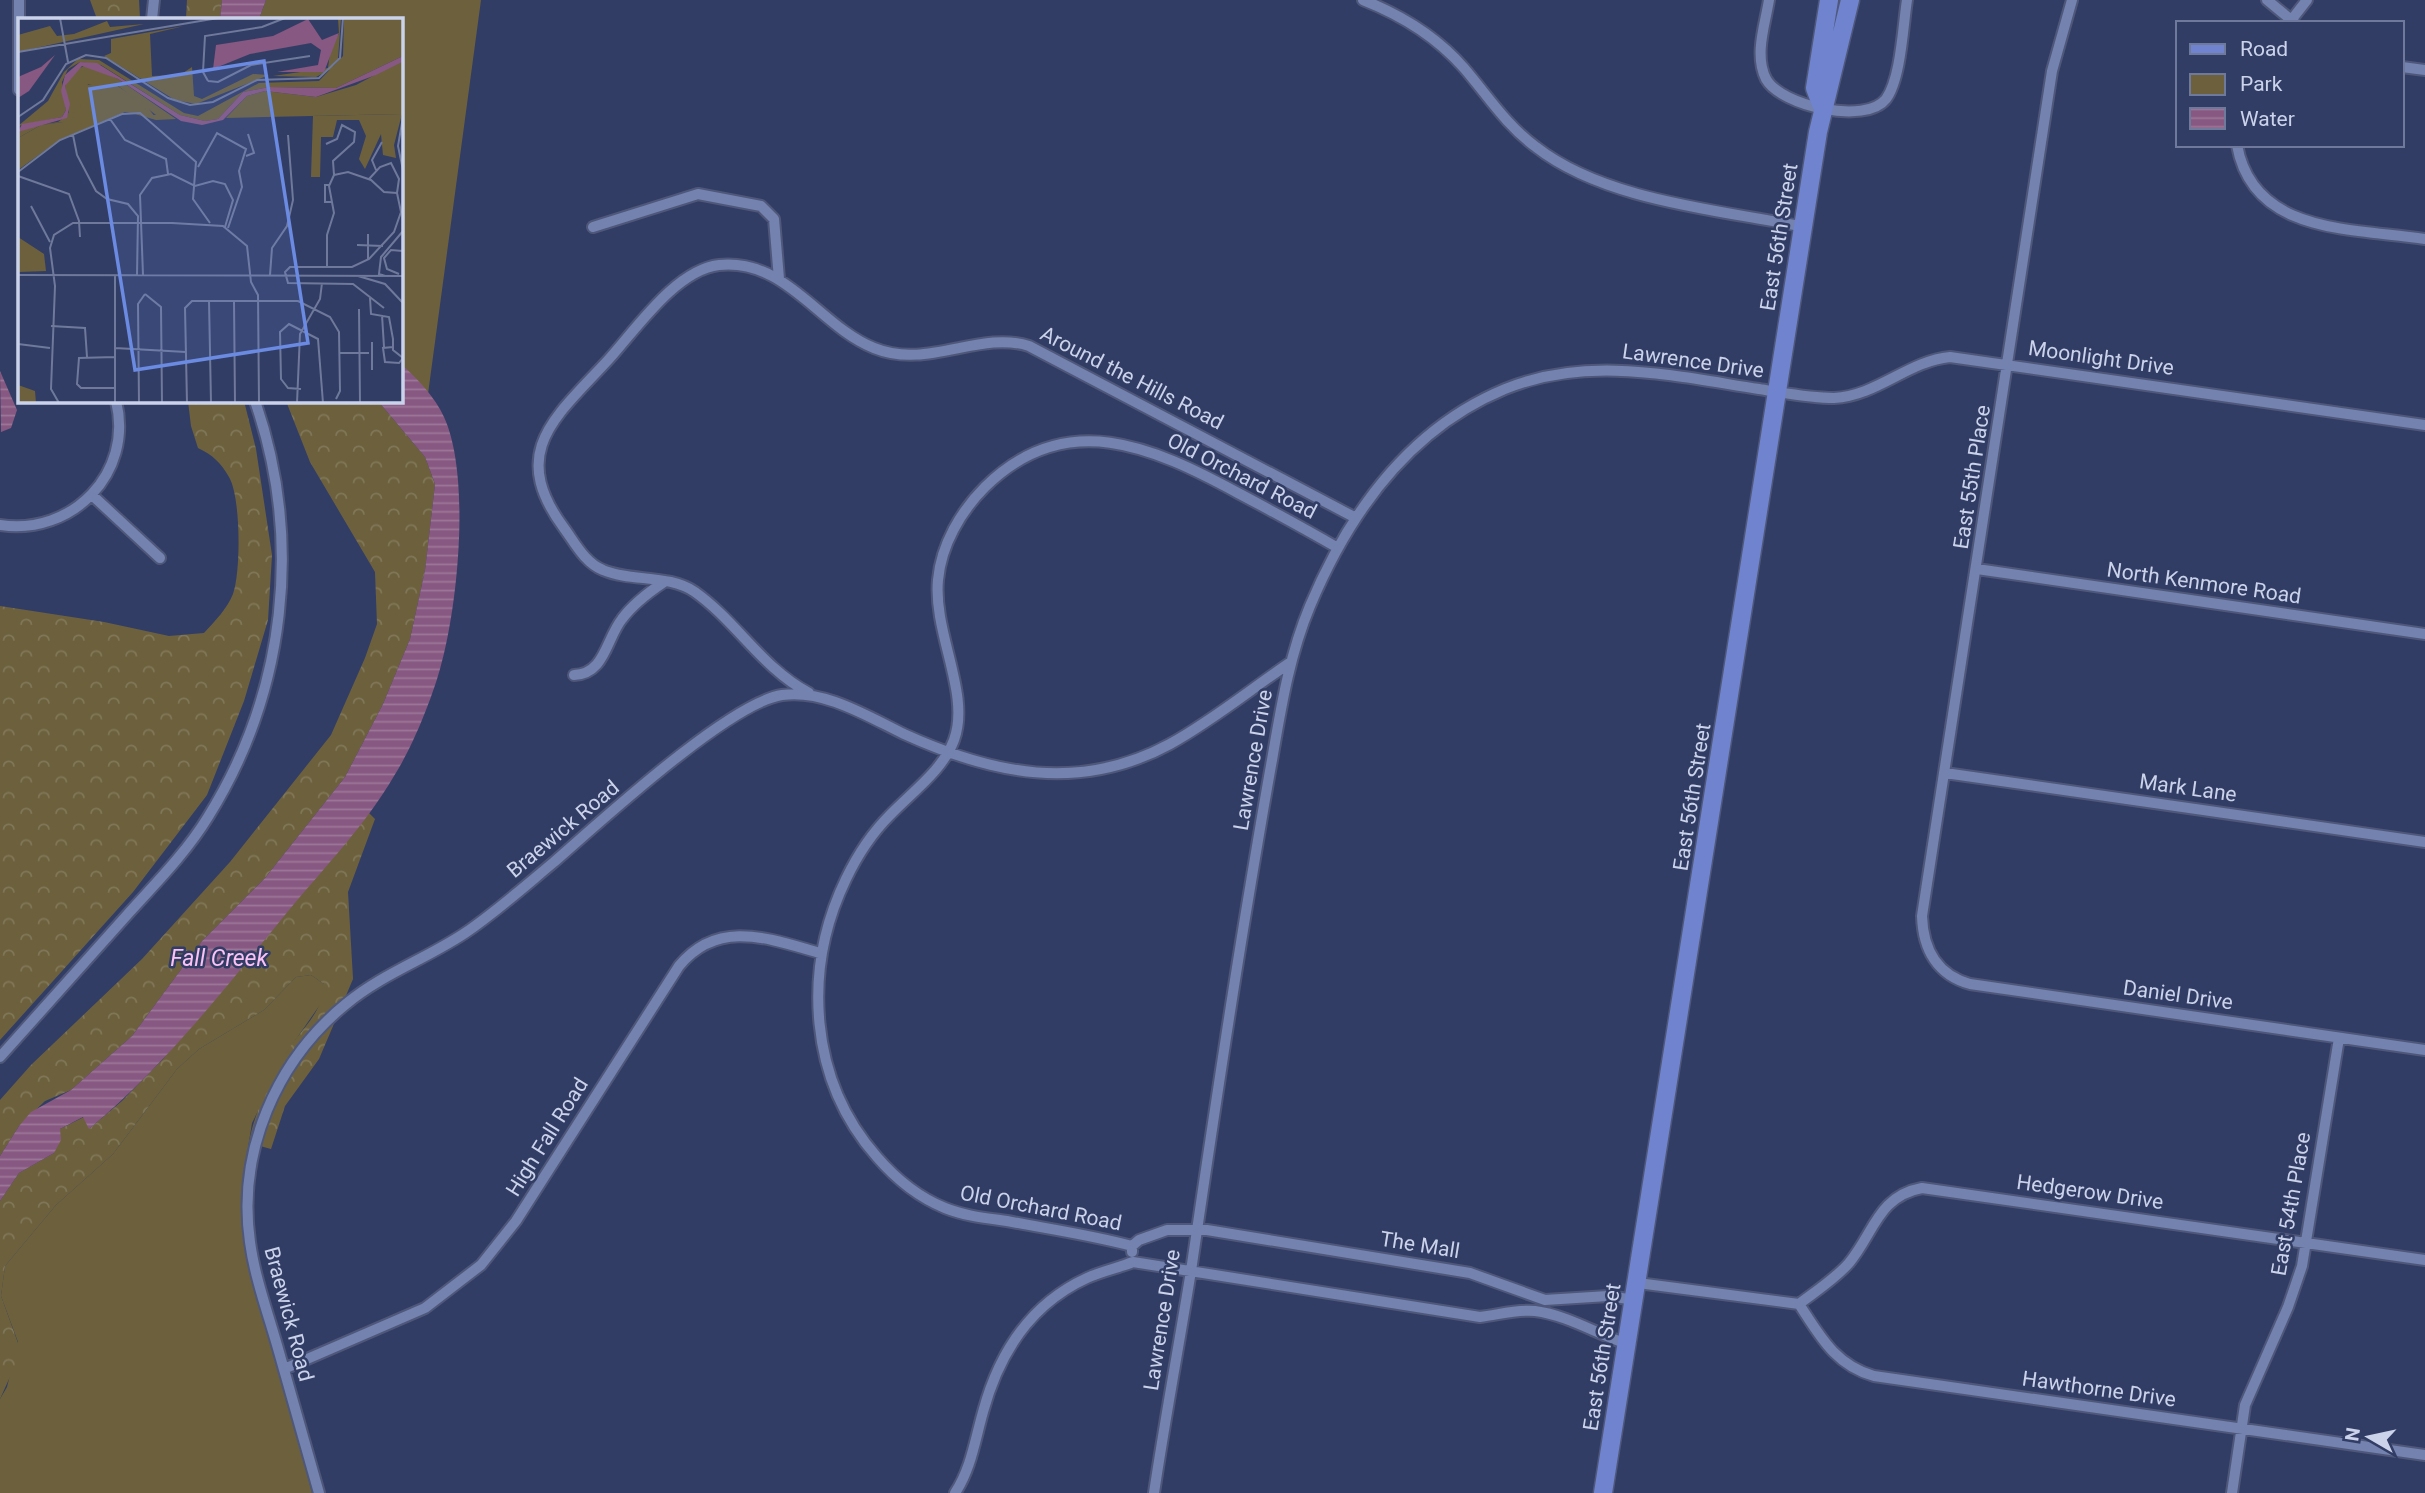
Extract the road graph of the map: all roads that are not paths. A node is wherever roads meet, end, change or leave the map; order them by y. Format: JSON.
{"nodes":[{"id":1,"x":19,"y":0,"type":"edge"},
{"id":2,"x":154,"y":0,"type":"edge"},
{"id":3,"x":1363,"y":0,"type":"edge"},
{"id":4,"x":1769,"y":0,"type":"edge"},
{"id":5,"x":1829,"y":0,"type":"edge"},
{"id":6,"x":1850,"y":0,"type":"edge"},
{"id":7,"x":1907,"y":0,"type":"edge"},
{"id":8,"x":2072,"y":0,"type":"edge"},
{"id":9,"x":2267,"y":0,"type":"edge"},
{"id":10,"x":2307,"y":0,"type":"edge"},
{"id":11,"x":19,"y":18,"type":"edge"},
{"id":12,"x":152,"y":18,"type":"edge"},
{"id":13,"x":2291,"y":21,"type":"edge"},
{"id":14,"x":2293,"y":21,"type":"edge"},
{"id":15,"x":2404,"y":67,"type":"edge"},
{"id":16,"x":2425,"y":70,"type":"edge"},
{"id":17,"x":1822,"y":107,"type":"junction"},
{"id":18,"x":2238,"y":147,"type":"edge"},
{"id":19,"x":593,"y":226,"type":"dead end"},
{"id":20,"x":1805,"y":228,"type":"junction"},
{"id":21,"x":2425,"y":239,"type":"edge"},
{"id":22,"x":779,"y":279,"type":"junction"},
{"id":23,"x":2009,"y":364,"type":"junction"},
{"id":24,"x":1778,"y":392,"type":"junction"},
{"id":25,"x":116,"y":402,"type":"edge"},
{"id":26,"x":255,"y":402,"type":"edge"},
{"id":27,"x":2425,"y":425,"type":"edge"},
{"id":28,"x":92,"y":495,"type":"junction"},
{"id":29,"x":1356,"y":517,"type":"junction"},
{"id":30,"x":0,"y":525,"type":"edge"},
{"id":31,"x":1338,"y":548,"type":"junction"},
{"id":32,"x":160,"y":558,"type":"dead end"},
{"id":33,"x":1977,"y":569,"type":"junction"},
{"id":34,"x":664,"y":582,"type":"junction"},
{"id":35,"x":2425,"y":634,"type":"edge"},
{"id":36,"x":1290,"y":662,"type":"junction"},
{"id":37,"x":574,"y":676,"type":"dead end"},
{"id":38,"x":811,"y":695,"type":"junction"},
{"id":39,"x":947,"y":754,"type":"junction"},
{"id":40,"x":1945,"y":773,"type":"junction"},
{"id":41,"x":2425,"y":842,"type":"edge"},
{"id":42,"x":820,"y":953,"type":"junction"},
{"id":43,"x":1933,"y":959,"type":"joint"},
{"id":44,"x":2339,"y":1038,"type":"junction"},
{"id":45,"x":2425,"y":1050,"type":"edge"},
{"id":46,"x":0,"y":1057,"type":"edge"},
{"id":47,"x":1196,"y":1229,"type":"junction"},
{"id":48,"x":2306,"y":1243,"type":"junction"},
{"id":49,"x":1132,"y":1246,"type":"junction"},
{"id":50,"x":2425,"y":1260,"type":"edge"},
{"id":51,"x":1133,"y":1262,"type":"junction"},
{"id":52,"x":1191,"y":1271,"type":"junction"},
{"id":53,"x":1636,"y":1291,"type":"junction"},
{"id":54,"x":1540,"y":1298,"type":"junction"},
{"id":55,"x":1570,"y":1300,"type":"junction"},
{"id":56,"x":1799,"y":1304,"type":"junction"},
{"id":57,"x":1538,"y":1312,"type":"junction"},
{"id":58,"x":1566,"y":1319,"type":"junction"},
{"id":59,"x":1627,"y":1344,"type":"junction"},
{"id":60,"x":284,"y":1369,"type":"junction"},
{"id":61,"x":2242,"y":1429,"type":"junction"},
{"id":62,"x":2425,"y":1455,"type":"edge"},
{"id":63,"x":319,"y":1493,"type":"edge"},
{"id":64,"x":954,"y":1493,"type":"edge"},
{"id":65,"x":1154,"y":1493,"type":"edge"},
{"id":66,"x":1603,"y":1493,"type":"edge"},
{"id":67,"x":2232,"y":1493,"type":"edge"}],
"edges":[{"from":1,"to":11,"type":"street"},
{"from":2,"to":12,"type":"street"},
{"from":3,"to":20,"type":"street"},
{"from":4,"to":17,"type":"street"},
{"from":5,"to":17,"type":"main road","name":"East 56th Street"},
{"from":6,"to":17,"type":"main road","name":"East 56th Street"},
{"from":7,"to":17,"type":"street"},
{"from":8,"to":23,"type":"street","name":"East 55th Place"},
{"from":9,"to":13,"type":"street"},
{"from":10,"to":14,"type":"street"},
{"from":15,"to":16,"type":"street"},
{"from":17,"to":20,"type":"main road","name":"East 56th Street"},
{"from":18,"to":21,"type":"street"},
{"from":19,"to":22,"type":"street"},
{"from":20,"to":24,"type":"main road","name":"East 56th Street"},
{"from":22,"to":29,"type":"street","name":"Around the Hills Road"},
{"from":22,"to":34,"type":"street","name":"Around the Hills Road"},
{"from":23,"to":24,"type":"street","name":"Moonlight Drive"},
{"from":23,"to":27,"type":"street","name":"Moonlight Drive"},
{"from":23,"to":33,"type":"street","name":"East 55th Place"},
{"from":24,"to":29,"type":"street","name":"Lawrence Drive"},
{"from":24,"to":53,"type":"main road","name":"East 56th Street"},
{"from":25,"to":28,"type":"street"},
{"from":26,"to":46,"type":"street"},
{"from":28,"to":30,"type":"street"},
{"from":28,"to":32,"type":"street"},
{"from":29,"to":31,"type":"street","name":"Lawrence Drive"},
{"from":31,"to":36,"type":"street","name":"Lawrence Drive"},
{"from":31,"to":39,"type":"street","name":"Old Orchard Road"},
{"from":33,"to":35,"type":"street","name":"North Kenmore Road"},
{"from":33,"to":40,"type":"street","name":"East 55th Place"},
{"from":34,"to":37,"type":"street"},
{"from":34,"to":38,"type":"street","name":"Around the Hills Road"},
{"from":36,"to":39,"type":"street","name":"Braewick Road"},
{"from":36,"to":47,"type":"street","name":"Lawrence Drive"},
{"from":38,"to":39,"type":"street","name":"Braewick Road"},
{"from":38,"to":60,"type":"street","name":"Braewick Road"},
{"from":39,"to":42,"type":"street","name":"Old Orchard Road"},
{"from":40,"to":41,"type":"street","name":"Mark Lane"},
{"from":40,"to":43,"type":"street","name":"East 55th Place"},
{"from":42,"to":49,"type":"street","name":"Old Orchard Road"},
{"from":42,"to":60,"type":"street","name":"High Fall Road"},
{"from":43,"to":44,"type":"street","name":"Daniel Drive"},
{"from":44,"to":45,"type":"street","name":"Daniel Drive"},
{"from":44,"to":48,"type":"street","name":"East 54th Place"},
{"from":47,"to":49,"type":"street","name":"Old Orchard Road"},
{"from":47,"to":52,"type":"street","name":"Lawrence Drive"},
{"from":47,"to":54,"type":"street","name":"The Mall"},
{"from":48,"to":50,"type":"street","name":"Hedgerow Drive"},
{"from":48,"to":56,"type":"street","name":"Hedgerow Drive"},
{"from":48,"to":61,"type":"street","name":"East 54th Place"},
{"from":49,"to":51,"type":"street","name":"Old Orchard Road"},
{"from":51,"to":52,"type":"street"},
{"from":51,"to":64,"type":"street"},
{"from":52,"to":57,"type":"street"},
{"from":52,"to":65,"type":"street","name":"Lawrence Drive"},
{"from":53,"to":55,"type":"street","name":"The Mall"},
{"from":53,"to":56,"type":"street","name":"The Mall"},
{"from":53,"to":59,"type":"main road","name":"East 56th Street"},
{"from":54,"to":55,"type":"street","name":"The Mall"},
{"from":54,"to":57,"type":"street"},
{"from":55,"to":58,"type":"street"},
{"from":56,"to":61,"type":"street","name":"Hawthorne Drive"},
{"from":57,"to":58,"type":"street"},
{"from":58,"to":59,"type":"street"},
{"from":59,"to":66,"type":"main road","name":"East 56th Street"},
{"from":60,"to":63,"type":"street","name":"Braewick Road"},
{"from":61,"to":62,"type":"street","name":"Hawthorne Drive"},
{"from":61,"to":67,"type":"street","name":"East 54th Place"}]}
